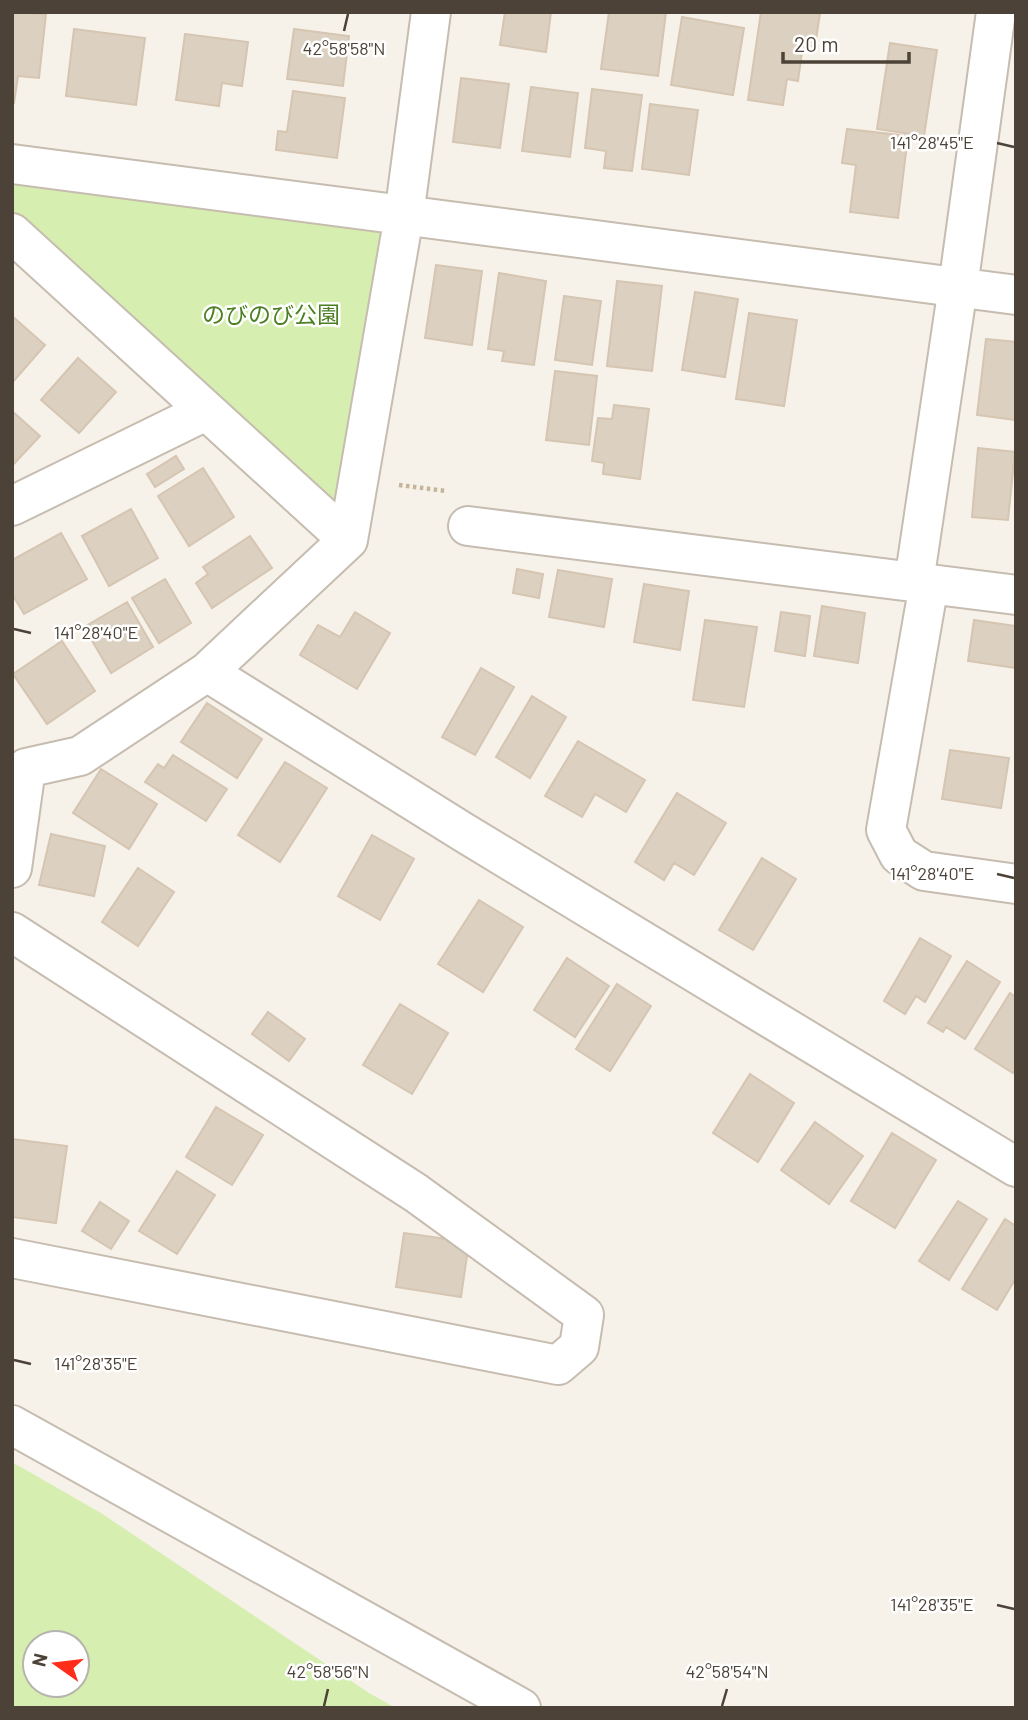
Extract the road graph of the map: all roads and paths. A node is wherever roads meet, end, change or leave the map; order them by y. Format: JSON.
{"nodes":[{"id":1,"x":431,"y":12,"type":"edge"},
{"id":2,"x":996,"y":12,"type":"edge"},
{"id":3,"x":12,"y":164,"type":"edge"},
{"id":4,"x":404,"y":216,"type":"junction"},
{"id":5,"x":12,"y":233,"type":"edge"},
{"id":6,"x":958,"y":288,"type":"junction"},
{"id":7,"x":1016,"y":295,"type":"edge"},
{"id":8,"x":206,"y":411,"type":"junction"},
{"id":9,"x":389,"y":483,"type":"dead end"},
{"id":10,"x":12,"y":506,"type":"edge"},
{"id":11,"x":468,"y":526,"type":"joint"},
{"id":12,"x":348,"y":540,"type":"junction"},
{"id":13,"x":922,"y":583,"type":"junction"},
{"id":14,"x":1016,"y":596,"type":"edge"},
{"id":15,"x":207,"y":672,"type":"junction"},
{"id":16,"x":19,"y":766,"type":"edge"},
{"id":17,"x":12,"y":868,"type":"edge"},
{"id":18,"x":1016,"y":884,"type":"edge"},
{"id":19,"x":12,"y":932,"type":"edge"},
{"id":20,"x":1016,"y":1167,"type":"edge"},
{"id":21,"x":12,"y":1258,"type":"edge"},
{"id":22,"x":12,"y":1425,"type":"edge"},
{"id":23,"x":521,"y":1708,"type":"edge"}],
"edges":[{"from":1,"to":4,"type":"street"},
{"from":2,"to":6,"type":"street"},
{"from":3,"to":4,"type":"street"},
{"from":4,"to":6,"type":"street"},
{"from":4,"to":12,"type":"street"},
{"from":5,"to":8,"type":"street"},
{"from":6,"to":7,"type":"street"},
{"from":6,"to":13,"type":"street"},
{"from":8,"to":10,"type":"street"},
{"from":8,"to":12,"type":"street"},
{"from":9,"to":11,"type":"path"},
{"from":11,"to":13,"type":"street"},
{"from":12,"to":15,"type":"street"},
{"from":13,"to":14,"type":"street"},
{"from":13,"to":18,"type":"street"},
{"from":15,"to":16,"type":"street"},
{"from":15,"to":20,"type":"street"},
{"from":16,"to":17,"type":"street"},
{"from":19,"to":21,"type":"street"},
{"from":22,"to":23,"type":"street"}]}
